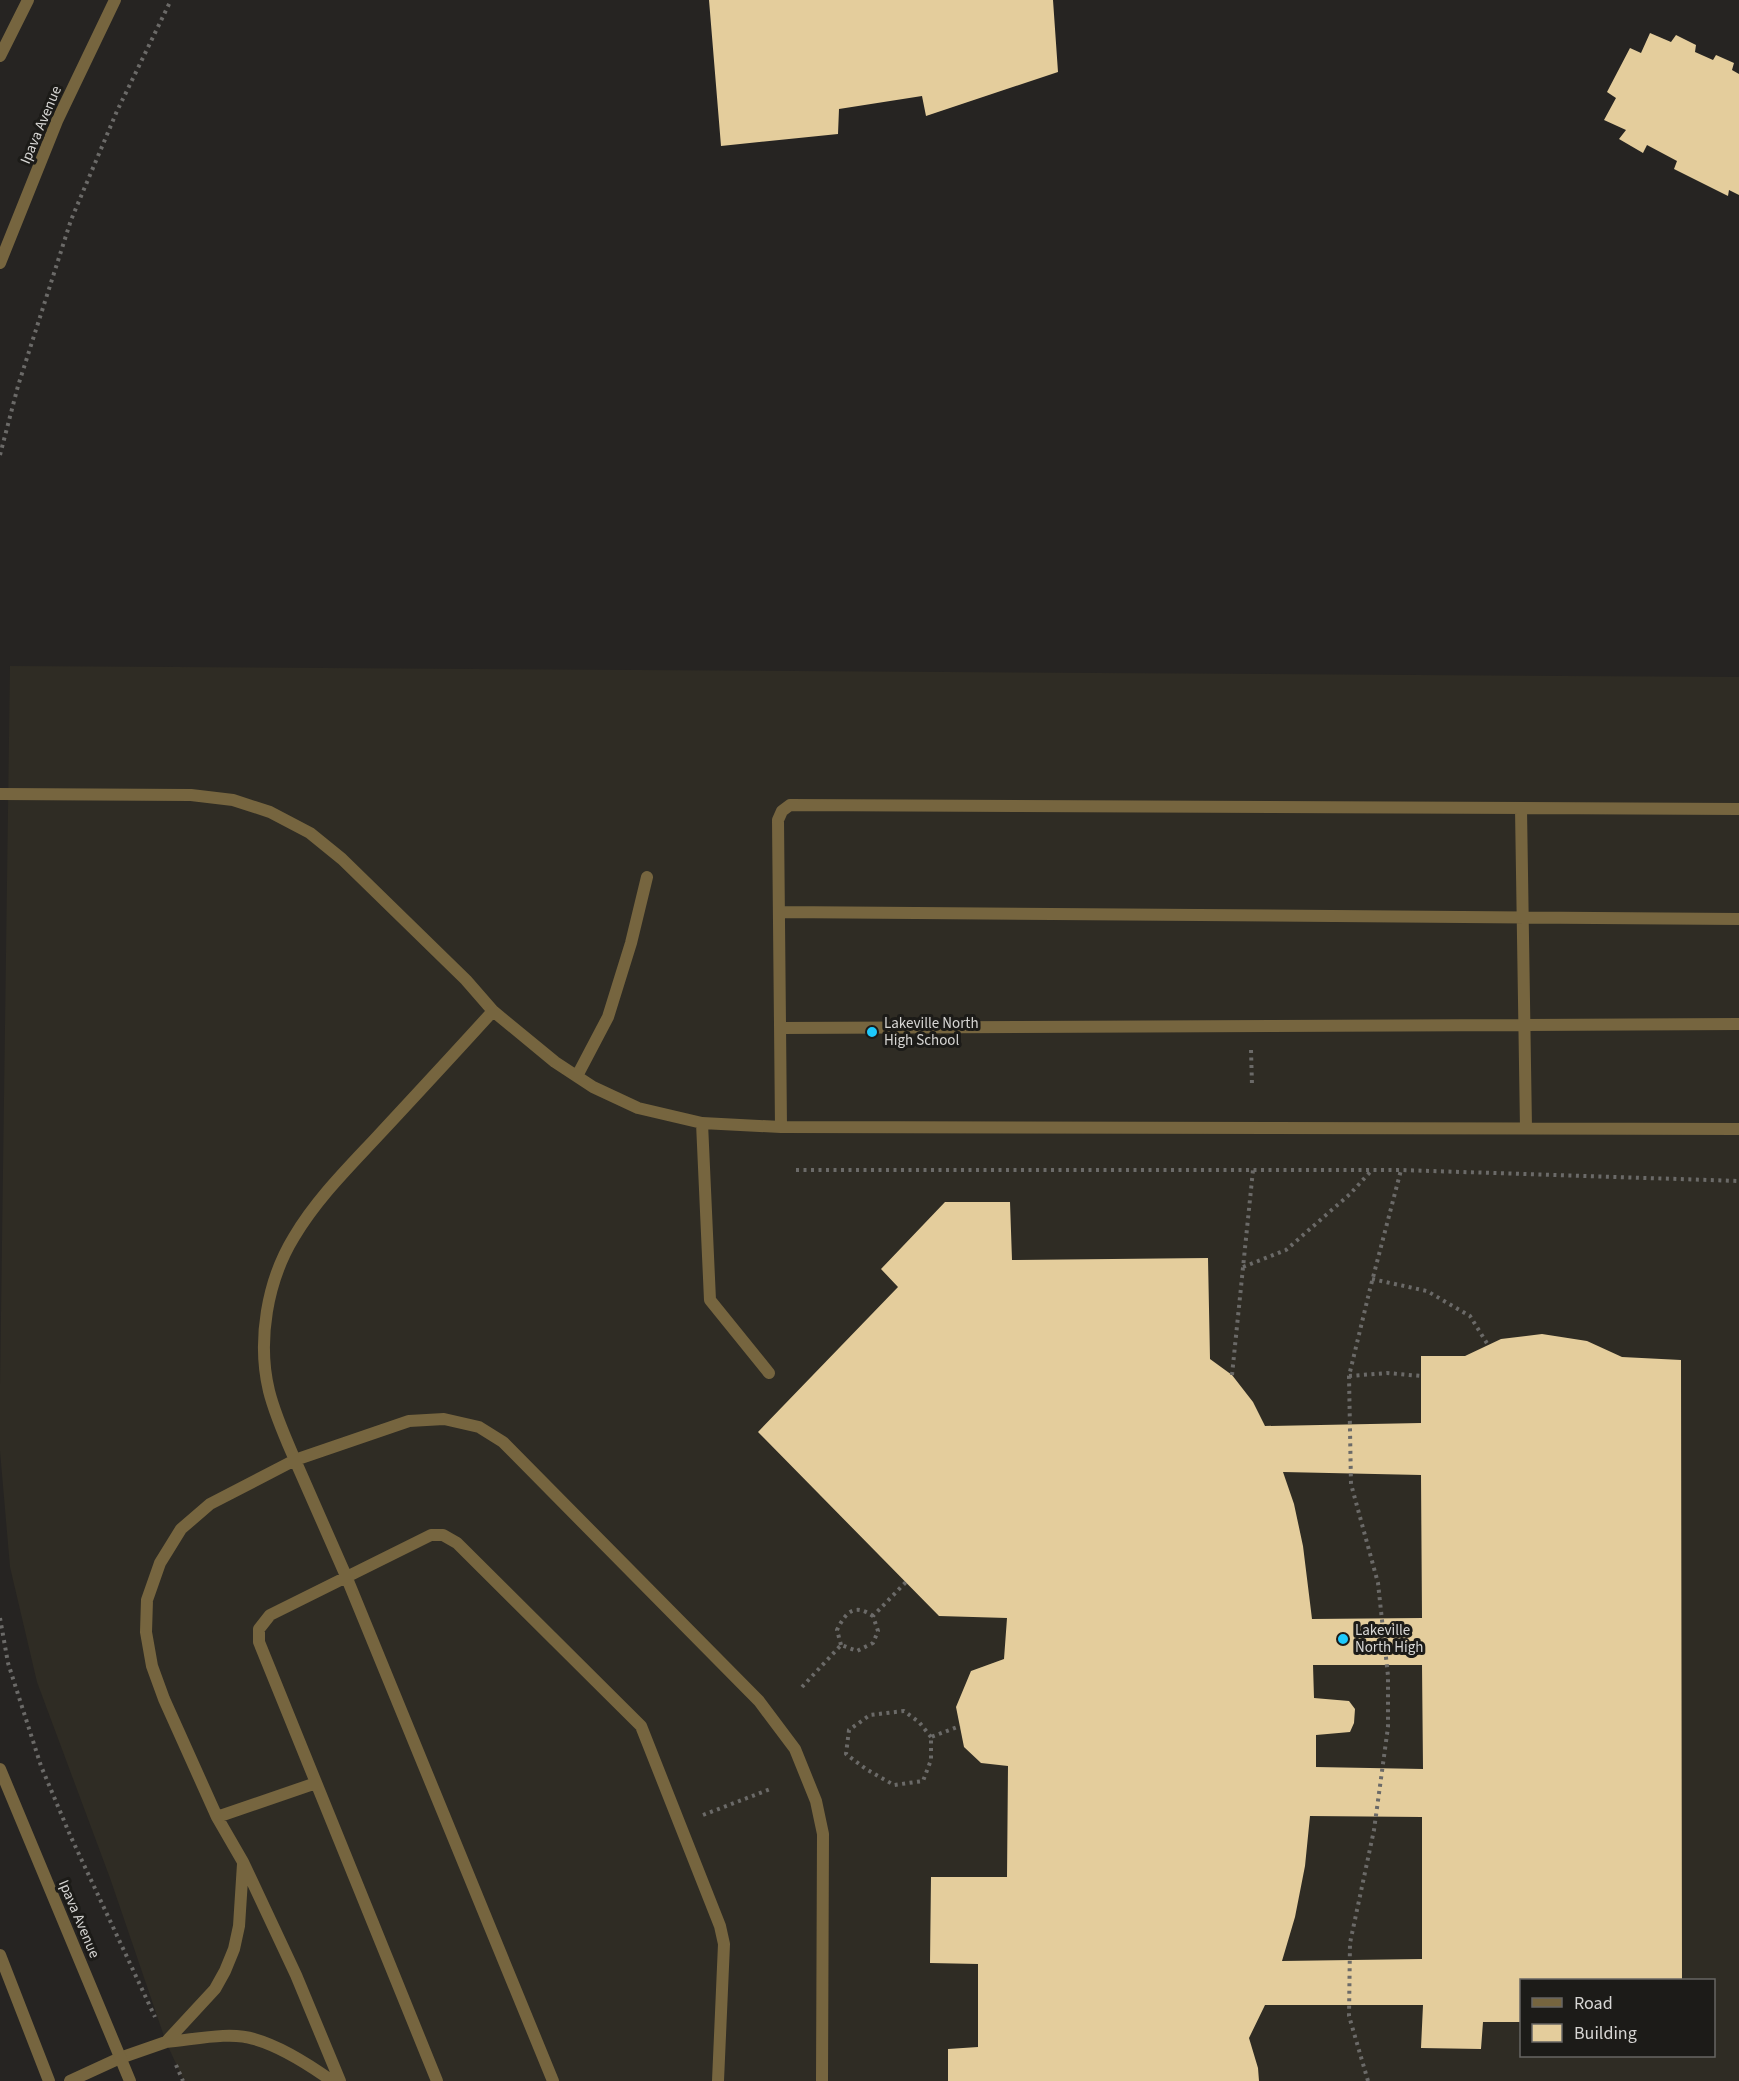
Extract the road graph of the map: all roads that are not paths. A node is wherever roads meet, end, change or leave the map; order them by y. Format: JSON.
{"nodes":[{"id":1,"x":28,"y":0,"type":"edge"},
{"id":2,"x":115,"y":0,"type":"edge"},
{"id":3,"x":0,"y":56,"type":"edge"},
{"id":4,"x":0,"y":263,"type":"edge"},
{"id":5,"x":0,"y":794,"type":"edge"},
{"id":6,"x":1521,"y":809,"type":"junction"},
{"id":7,"x":1739,"y":809,"type":"edge"},
{"id":8,"x":647,"y":877,"type":"dead end"},
{"id":9,"x":779,"y":912,"type":"junction"},
{"id":10,"x":1523,"y":917,"type":"junction"},
{"id":11,"x":1739,"y":919,"type":"edge"},
{"id":12,"x":494,"y":1011,"type":"junction"},
{"id":13,"x":1524,"y":1024,"type":"junction"},
{"id":14,"x":1739,"y":1024,"type":"edge"},
{"id":15,"x":780,"y":1028,"type":"junction"},
{"id":16,"x":577,"y":1076,"type":"junction"},
{"id":17,"x":702,"y":1123,"type":"junction"},
{"id":18,"x":781,"y":1127,"type":"junction"},
{"id":19,"x":1526,"y":1128,"type":"junction"},
{"id":20,"x":1739,"y":1129,"type":"edge"},
{"id":21,"x":769,"y":1374,"type":"dead end"},
{"id":22,"x":295,"y":1460,"type":"junction"},
{"id":23,"x":346,"y":1576,"type":"junction"},
{"id":24,"x":0,"y":1769,"type":"edge"},
{"id":25,"x":316,"y":1783,"type":"junction"},
{"id":26,"x":217,"y":1817,"type":"junction"},
{"id":27,"x":243,"y":1862,"type":"junction"},
{"id":28,"x":0,"y":1955,"type":"edge"},
{"id":29,"x":166,"y":2042,"type":"junction"},
{"id":30,"x":120,"y":2058,"type":"junction"},
{"id":31,"x":49,"y":2081,"type":"edge"},
{"id":32,"x":70,"y":2081,"type":"edge"},
{"id":33,"x":130,"y":2081,"type":"edge"},
{"id":34,"x":332,"y":2081,"type":"edge"},
{"id":35,"x":340,"y":2081,"type":"edge"},
{"id":36,"x":437,"y":2081,"type":"edge"},
{"id":37,"x":553,"y":2081,"type":"edge"},
{"id":38,"x":718,"y":2081,"type":"edge"},
{"id":39,"x":822,"y":2081,"type":"edge"}],
"edges":[{"from":1,"to":3,"type":"street"},
{"from":2,"to":4,"type":"street","name":"Ipava Avenue"},
{"from":5,"to":12,"type":"street"},
{"from":6,"to":7,"type":"street"},
{"from":6,"to":9,"type":"street"},
{"from":6,"to":10,"type":"street"},
{"from":8,"to":16,"type":"street"},
{"from":9,"to":10,"type":"street"},
{"from":9,"to":15,"type":"street"},
{"from":10,"to":11,"type":"street"},
{"from":10,"to":13,"type":"street"},
{"from":12,"to":16,"type":"street"},
{"from":12,"to":22,"type":"street"},
{"from":13,"to":14,"type":"street"},
{"from":13,"to":15,"type":"street"},
{"from":13,"to":19,"type":"street"},
{"from":15,"to":18,"type":"street"},
{"from":16,"to":17,"type":"street"},
{"from":17,"to":18,"type":"street"},
{"from":17,"to":21,"type":"street"},
{"from":18,"to":19,"type":"street"},
{"from":19,"to":20,"type":"street"},
{"from":22,"to":23,"type":"street"},
{"from":22,"to":26,"type":"street"},
{"from":22,"to":39,"type":"street"},
{"from":23,"to":25,"type":"street"},
{"from":23,"to":37,"type":"street"},
{"from":23,"to":38,"type":"street"},
{"from":24,"to":30,"type":"street","name":"Ipava Avenue"},
{"from":25,"to":26,"type":"street"},
{"from":25,"to":36,"type":"street"},
{"from":26,"to":27,"type":"street"},
{"from":27,"to":29,"type":"street"},
{"from":27,"to":35,"type":"street"},
{"from":28,"to":31,"type":"street"},
{"from":29,"to":30,"type":"street"},
{"from":29,"to":34,"type":"street"},
{"from":30,"to":32,"type":"street"},
{"from":30,"to":33,"type":"street","name":"Ipava Avenue"}]}
